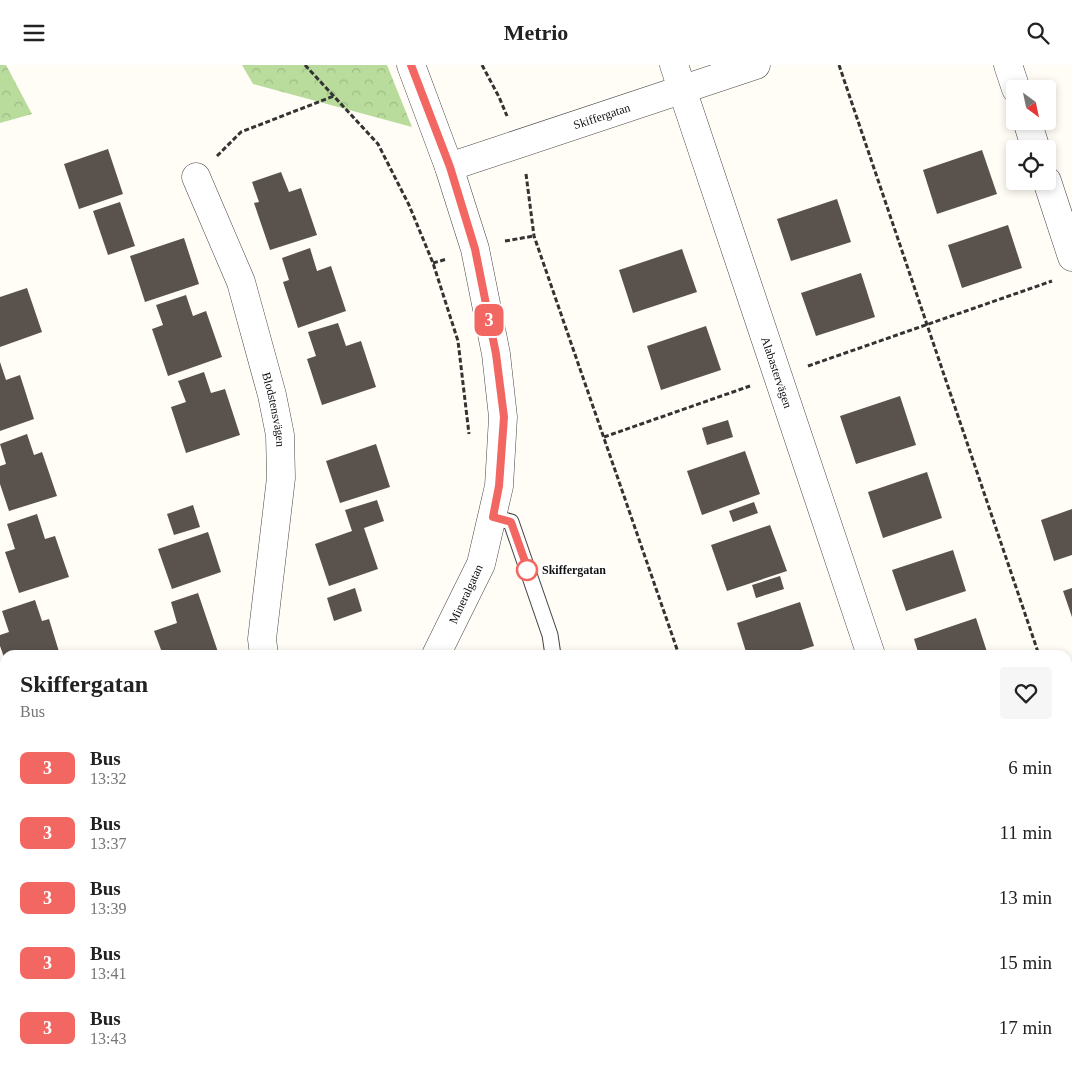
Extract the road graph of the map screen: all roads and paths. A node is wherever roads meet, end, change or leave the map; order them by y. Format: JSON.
{"nodes":[{"id":1,"x":305,"y":65,"type":"edge"},
{"id":2,"x":411,"y":65,"type":"edge"},
{"id":3,"x":482,"y":65,"type":"edge"},
{"id":4,"x":756,"y":65,"type":"edge"},
{"id":5,"x":839,"y":65,"type":"edge"},
{"id":6,"x":1008,"y":65,"type":"edge"},
{"id":7,"x":678,"y":77,"type":"edge"},
{"id":8,"x":1013,"y":80,"type":"edge"},
{"id":9,"x":334,"y":96,"type":"junction"},
{"id":10,"x":508,"y":119,"type":"dead end"},
{"id":11,"x":450,"y":167,"type":"junction"},
{"id":12,"x":526,"y":173,"type":"dead end"},
{"id":13,"x":196,"y":177,"type":"joint"},
{"id":14,"x":1050,"y":190,"type":"edge"},
{"id":15,"x":1072,"y":257,"type":"edge"},
{"id":16,"x":1054,"y":281,"type":"dead end"},
{"id":17,"x":927,"y":324,"type":"junction"},
{"id":18,"x":778,"y":376,"type":"junction"},
{"id":19,"x":604,"y":437,"type":"junction"},
{"id":20,"x":470,"y":441,"type":"dead end"},
{"id":21,"x":493,"y":517,"type":"junction"},
{"id":22,"x":263,"y":650,"type":"edge"},
{"id":23,"x":438,"y":650,"type":"edge"},
{"id":24,"x":552,"y":650,"type":"edge"},
{"id":25,"x":677,"y":650,"type":"edge"},
{"id":26,"x":869,"y":650,"type":"edge"},
{"id":27,"x":1037,"y":650,"type":"edge"}],
"edges":[{"from":1,"to":9,"type":"path"},
{"from":2,"to":11,"type":"street","name":"Mineralgatan"},
{"from":3,"to":10,"type":"path"},
{"from":4,"to":7,"type":"street","name":"Skiffergatan"},
{"from":5,"to":17,"type":"path"},
{"from":6,"to":8,"type":"street"},
{"from":7,"to":11,"type":"street","name":"Skiffergatan"},
{"from":7,"to":18,"type":"street","name":"Alabastervägen"},
{"from":9,"to":13,"type":"path"},
{"from":9,"to":20,"type":"path"},
{"from":11,"to":21,"type":"street","name":"Mineralgatan"},
{"from":12,"to":19,"type":"path"},
{"from":13,"to":22,"type":"street","name":"Blodstensvägen"},
{"from":14,"to":15,"type":"street"},
{"from":16,"to":17,"type":"path"},
{"from":17,"to":18,"type":"path"},
{"from":17,"to":27,"type":"path"},
{"from":18,"to":19,"type":"path"},
{"from":18,"to":26,"type":"street","name":"Alabastervägen"},
{"from":19,"to":25,"type":"path"},
{"from":21,"to":23,"type":"street","name":"Mineralgatan"},
{"from":21,"to":24,"type":"lane"}]}
